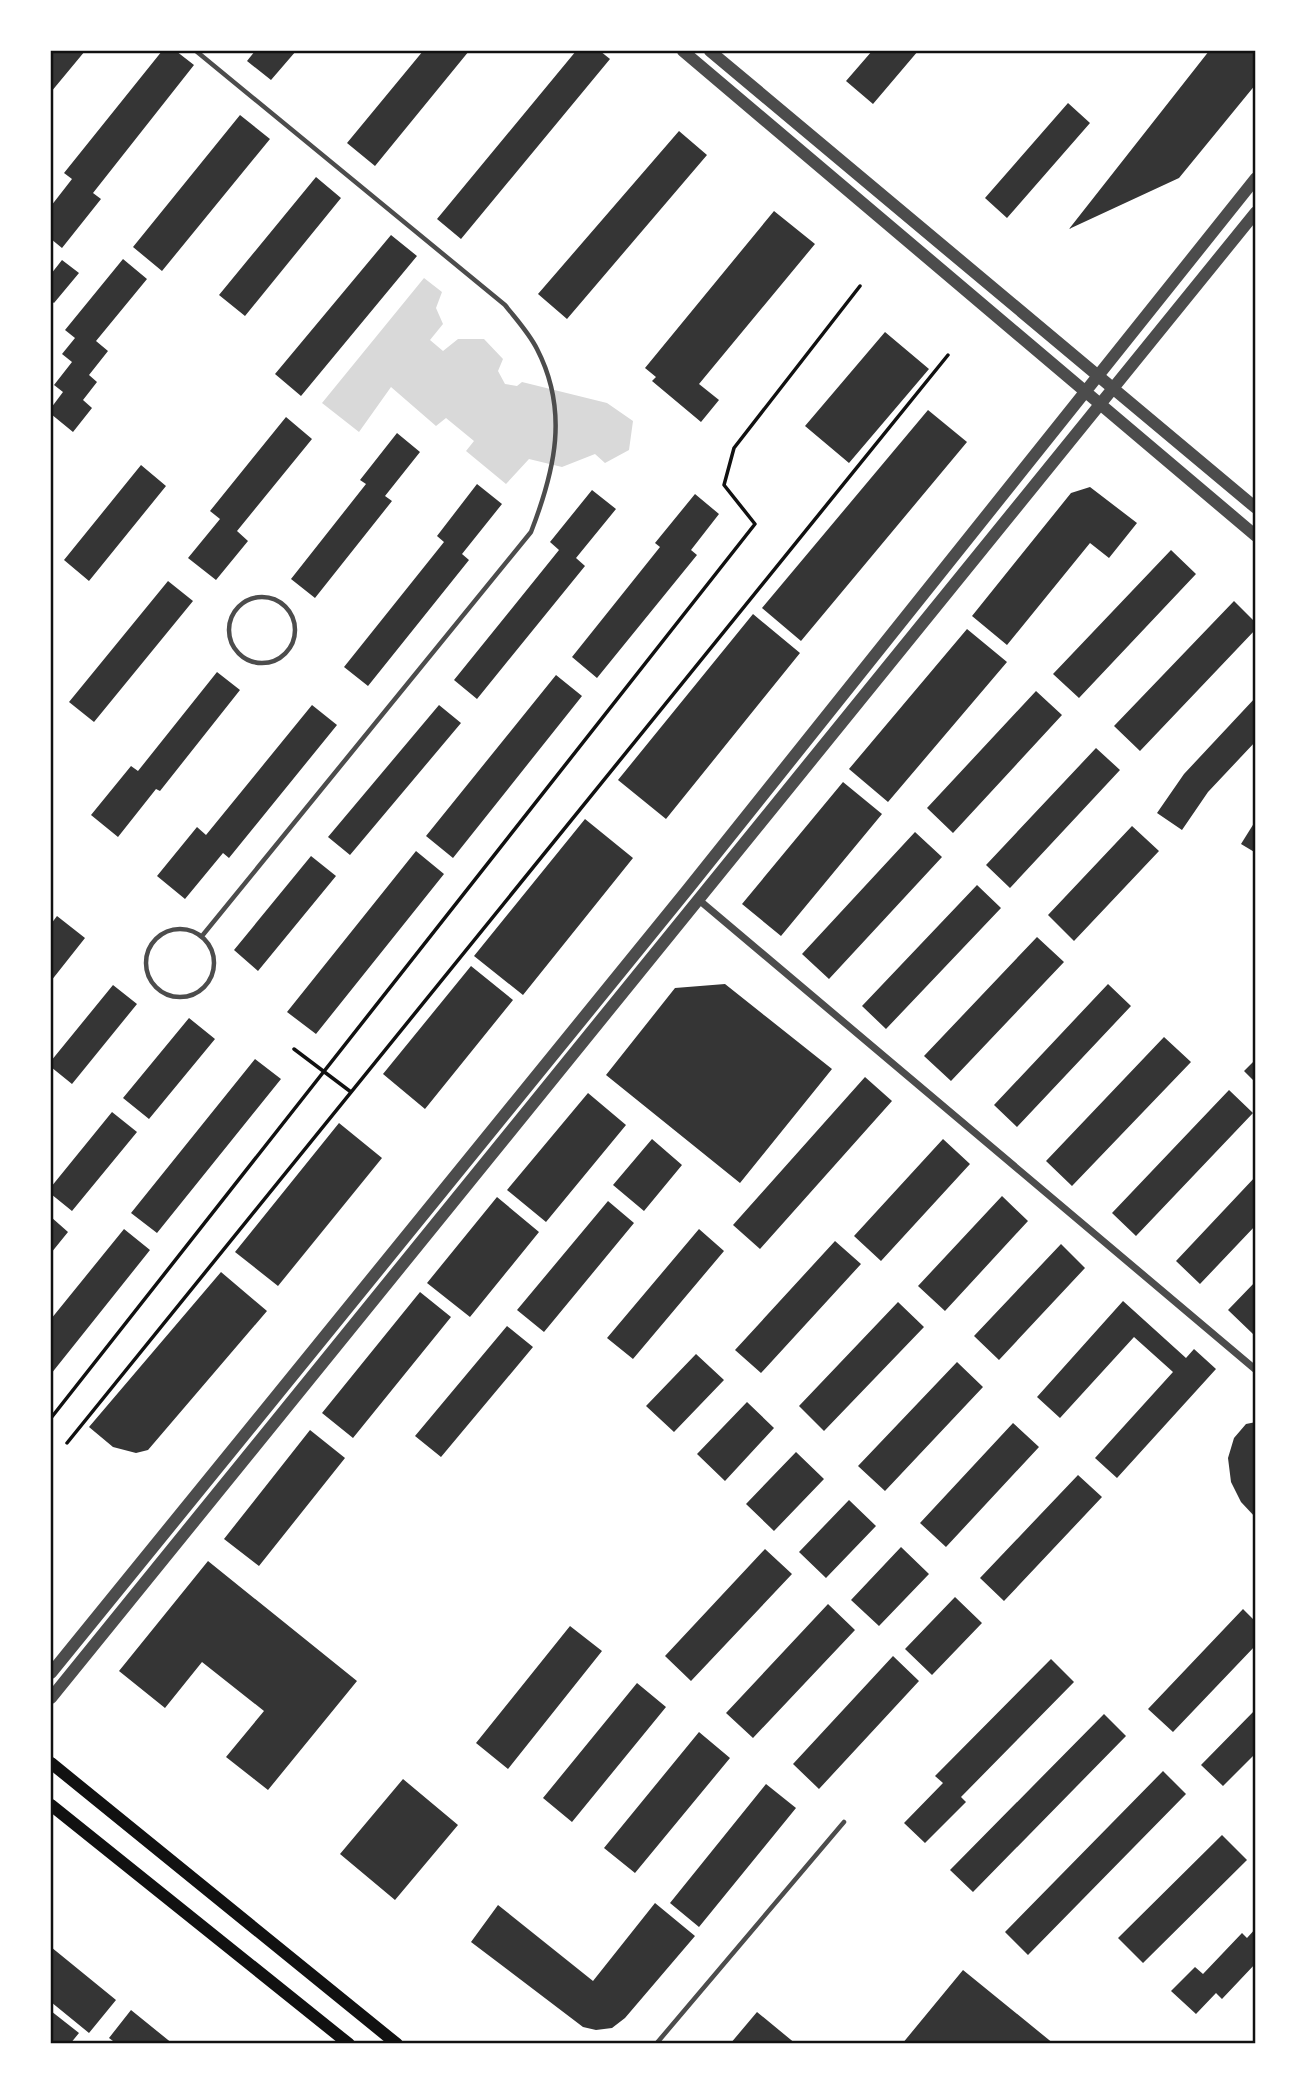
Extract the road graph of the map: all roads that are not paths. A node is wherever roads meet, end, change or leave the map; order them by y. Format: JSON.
{"nodes":[{"id":1,"x":196,"y":51,"type":"edge"},
{"id":2,"x":683,"y":51,"type":"edge"},
{"id":3,"x":710,"y":51,"type":"edge"},
{"id":4,"x":1256,"y":178,"type":"edge"},
{"id":5,"x":1256,"y":212,"type":"edge"},
{"id":6,"x":1099,"y":374,"type":"junction"},
{"id":7,"x":1115,"y":388,"type":"junction"},
{"id":8,"x":1084,"y":392,"type":"junction"},
{"id":9,"x":1100,"y":405,"type":"junction"},
{"id":10,"x":1256,"y":508,"type":"edge"},
{"id":11,"x":1256,"y":536,"type":"edge"},
{"id":12,"x":229,"y":627,"type":"joint"},
{"id":13,"x":699,"y":900,"type":"junction"},
{"id":14,"x":202,"y":936,"type":"junction"},
{"id":15,"x":1256,"y":1370,"type":"edge"},
{"id":16,"x":51,"y":1674,"type":"edge"},
{"id":17,"x":51,"y":1698,"type":"edge"},
{"id":18,"x":51,"y":1763,"type":"edge"},
{"id":19,"x":51,"y":1805,"type":"edge"},
{"id":20,"x":844,"y":1822,"type":"dead end"},
{"id":21,"x":349,"y":2044,"type":"edge"},
{"id":22,"x":397,"y":2044,"type":"edge"},
{"id":23,"x":656,"y":2044,"type":"edge"}],
"edges":[{"from":1,"to":14,"type":"lane"},
{"from":2,"to":8,"type":"street"},
{"from":3,"to":6,"type":"street"},
{"from":4,"to":6,"type":"street"},
{"from":5,"to":7,"type":"street"},
{"from":6,"to":7,"type":"street"},
{"from":6,"to":8,"type":"street"},
{"from":7,"to":9,"type":"street"},
{"from":7,"to":10,"type":"street"},
{"from":8,"to":9,"type":"street"},
{"from":8,"to":16,"type":"street"},
{"from":9,"to":11,"type":"street"},
{"from":9,"to":13,"type":"street"},
{"from":12,"to":12,"type":"lane"},
{"from":13,"to":15,"type":"street"},
{"from":13,"to":17,"type":"street"},
{"from":14,"to":14,"type":"lane"},
{"from":18,"to":22,"type":"main road"},
{"from":19,"to":21,"type":"main road"},
{"from":20,"to":23,"type":"lane"}]}
